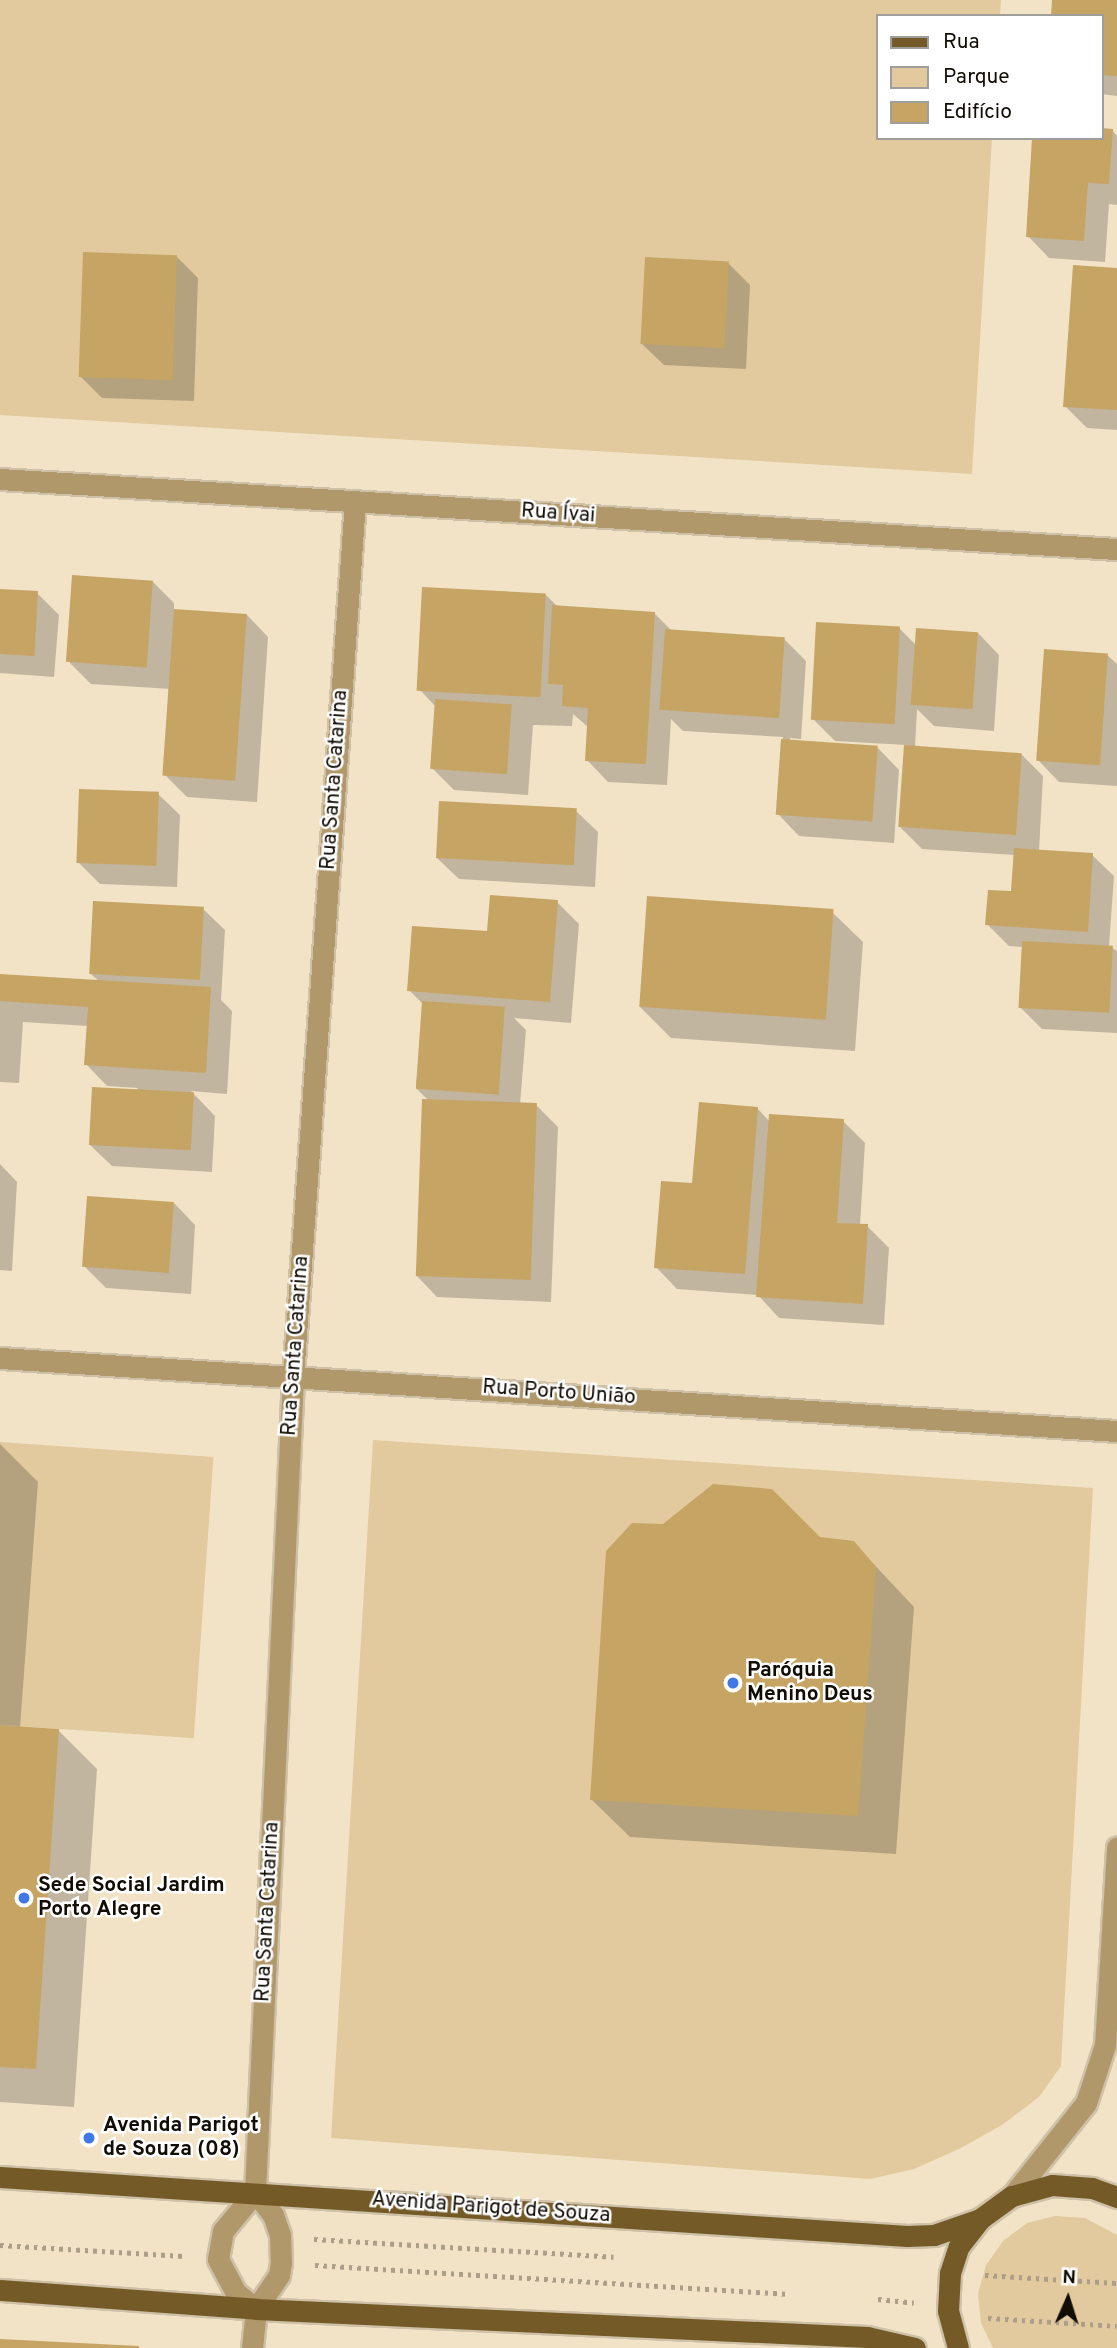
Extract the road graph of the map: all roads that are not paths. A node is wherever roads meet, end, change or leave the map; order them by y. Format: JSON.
{"nodes":[{"id":1,"x":0,"y":479,"type":"edge"},
{"id":2,"x":355,"y":501,"type":"junction"},
{"id":3,"x":1117,"y":549,"type":"edge"},
{"id":4,"x":0,"y":1358,"type":"edge"},
{"id":5,"x":293,"y":1377,"type":"junction"},
{"id":6,"x":1117,"y":1431,"type":"edge"},
{"id":7,"x":1117,"y":1847,"type":"edge"},
{"id":8,"x":0,"y":2177,"type":"edge"},
{"id":9,"x":255,"y":2192,"type":"junction"},
{"id":10,"x":1013,"y":2196,"type":"junction"},
{"id":11,"x":1117,"y":2197,"type":"edge"},
{"id":12,"x":980,"y":2219,"type":"junction"},
{"id":13,"x":0,"y":2290,"type":"edge"},
{"id":14,"x":256,"y":2309,"type":"junction"},
{"id":15,"x":252,"y":2348,"type":"edge"},
{"id":16,"x":915,"y":2348,"type":"edge"},
{"id":17,"x":958,"y":2348,"type":"edge"}],
"edges":[{"from":1,"to":2,"type":"street","name":"Rua Ívai"},
{"from":2,"to":3,"type":"street","name":"Rua Ívai"},
{"from":2,"to":5,"type":"street","name":"Rua Santa Catarina"},
{"from":4,"to":5,"type":"street","name":"Rua Porto União"},
{"from":5,"to":6,"type":"street","name":"Rua Porto União"},
{"from":5,"to":9,"type":"street","name":"Rua Santa Catarina"},
{"from":7,"to":10,"type":"street"},
{"from":8,"to":9,"type":"main road","name":"Avenida Parigot de Souza"},
{"from":9,"to":12,"type":"main road","name":"Avenida Parigot de Souza"},
{"from":9,"to":14,"type":"street"},
{"from":9,"to":14,"type":"street"},
{"from":10,"to":11,"type":"main road"},
{"from":10,"to":12,"type":"main road"},
{"from":12,"to":17,"type":"main road"},
{"from":13,"to":14,"type":"main road"},
{"from":14,"to":15,"type":"street"},
{"from":14,"to":16,"type":"main road"}]}
